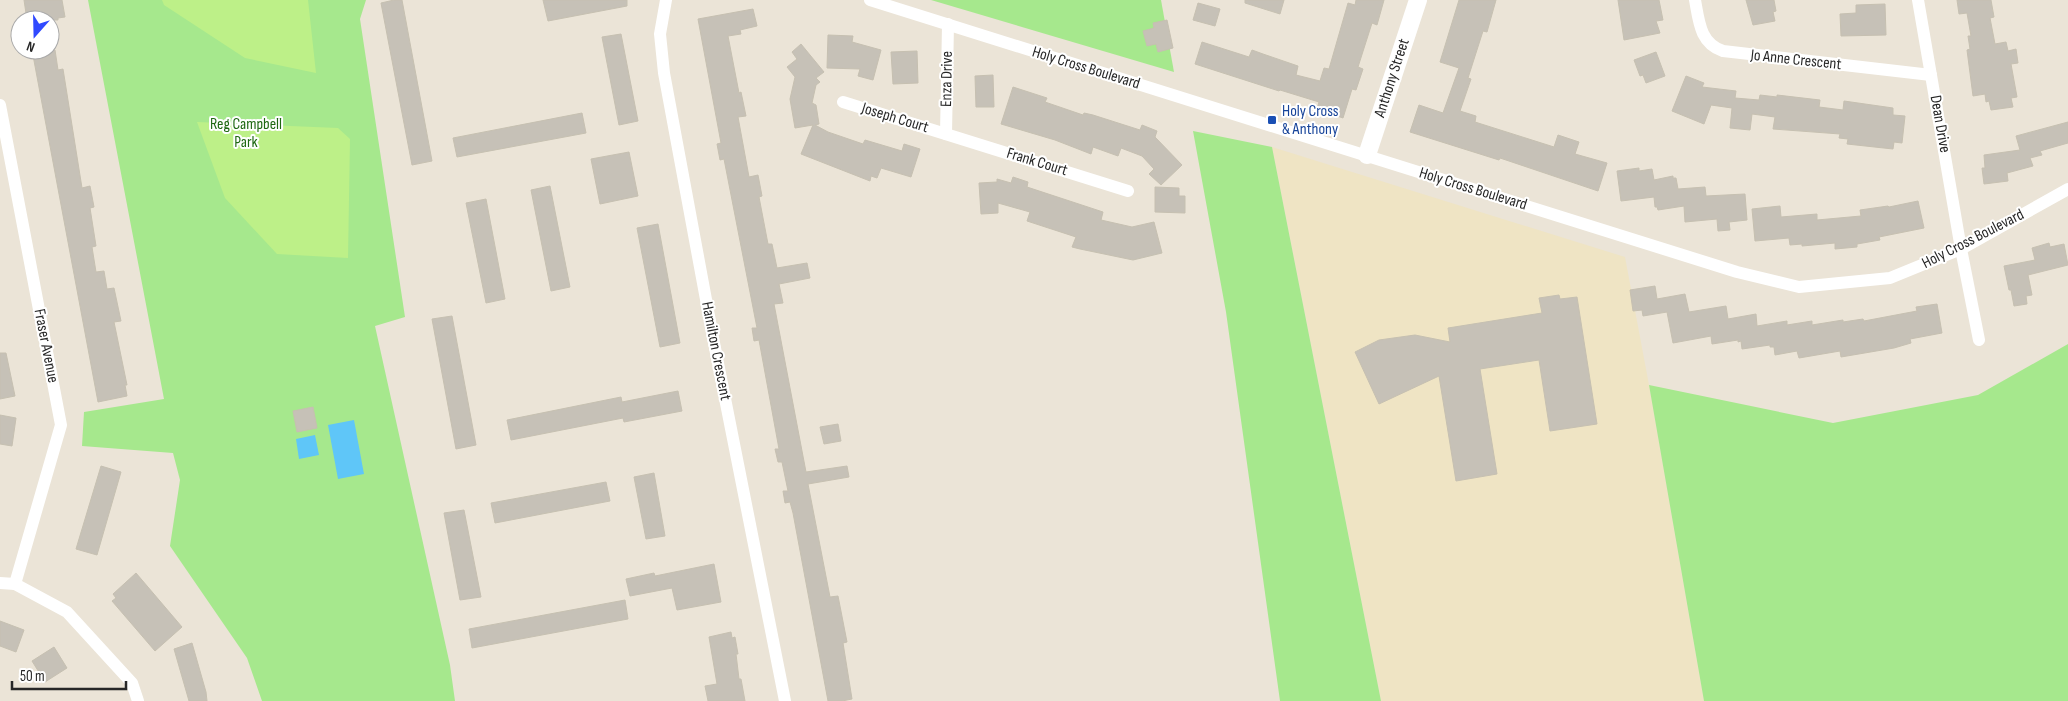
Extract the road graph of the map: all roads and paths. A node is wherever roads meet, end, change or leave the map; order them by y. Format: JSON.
{"nodes":[{"id":1,"x":666,"y":0,"type":"edge"},
{"id":2,"x":870,"y":0,"type":"edge"},
{"id":3,"x":1418,"y":0,"type":"edge"},
{"id":4,"x":1695,"y":0,"type":"edge"},
{"id":5,"x":1918,"y":0,"type":"edge"},
{"id":6,"x":948,"y":24,"type":"junction"},
{"id":7,"x":1931,"y":75,"type":"junction"},
{"id":8,"x":843,"y":102,"type":"dead end"},
{"id":9,"x":0,"y":105,"type":"edge"},
{"id":10,"x":946,"y":134,"type":"junction"},
{"id":11,"x":1367,"y":155,"type":"junction"},
{"id":12,"x":2068,"y":189,"type":"edge"},
{"id":13,"x":1128,"y":191,"type":"dead end"},
{"id":14,"x":1961,"y":249,"type":"junction"},
{"id":15,"x":1979,"y":340,"type":"dead end"},
{"id":16,"x":0,"y":583,"type":"edge"},
{"id":17,"x":15,"y":584,"type":"junction"},
{"id":18,"x":138,"y":701,"type":"edge"},
{"id":19,"x":785,"y":701,"type":"edge"}],
"edges":[{"from":1,"to":19,"type":"street","name":"Hamilton Crescent"},
{"from":2,"to":6,"type":"street","name":"Holy Cross Boulevard"},
{"from":3,"to":11,"type":"street","name":"Anthony Street"},
{"from":4,"to":7,"type":"street","name":"Jo Anne Crescent"},
{"from":5,"to":7,"type":"street","name":"Dean Drive"},
{"from":6,"to":10,"type":"street","name":"Enza Drive"},
{"from":6,"to":11,"type":"street","name":"Holy Cross Boulevard"},
{"from":7,"to":14,"type":"street","name":"Dean Drive"},
{"from":8,"to":10,"type":"street","name":"Joseph Court"},
{"from":9,"to":17,"type":"street","name":"Fraser Avenue"},
{"from":10,"to":13,"type":"street","name":"Frank Court"},
{"from":11,"to":14,"type":"street","name":"Holy Cross Boulevard"},
{"from":12,"to":14,"type":"street","name":"Holy Cross Boulevard"},
{"from":14,"to":15,"type":"street","name":"Dean Drive"},
{"from":16,"to":17,"type":"street"},
{"from":17,"to":18,"type":"street"}]}
